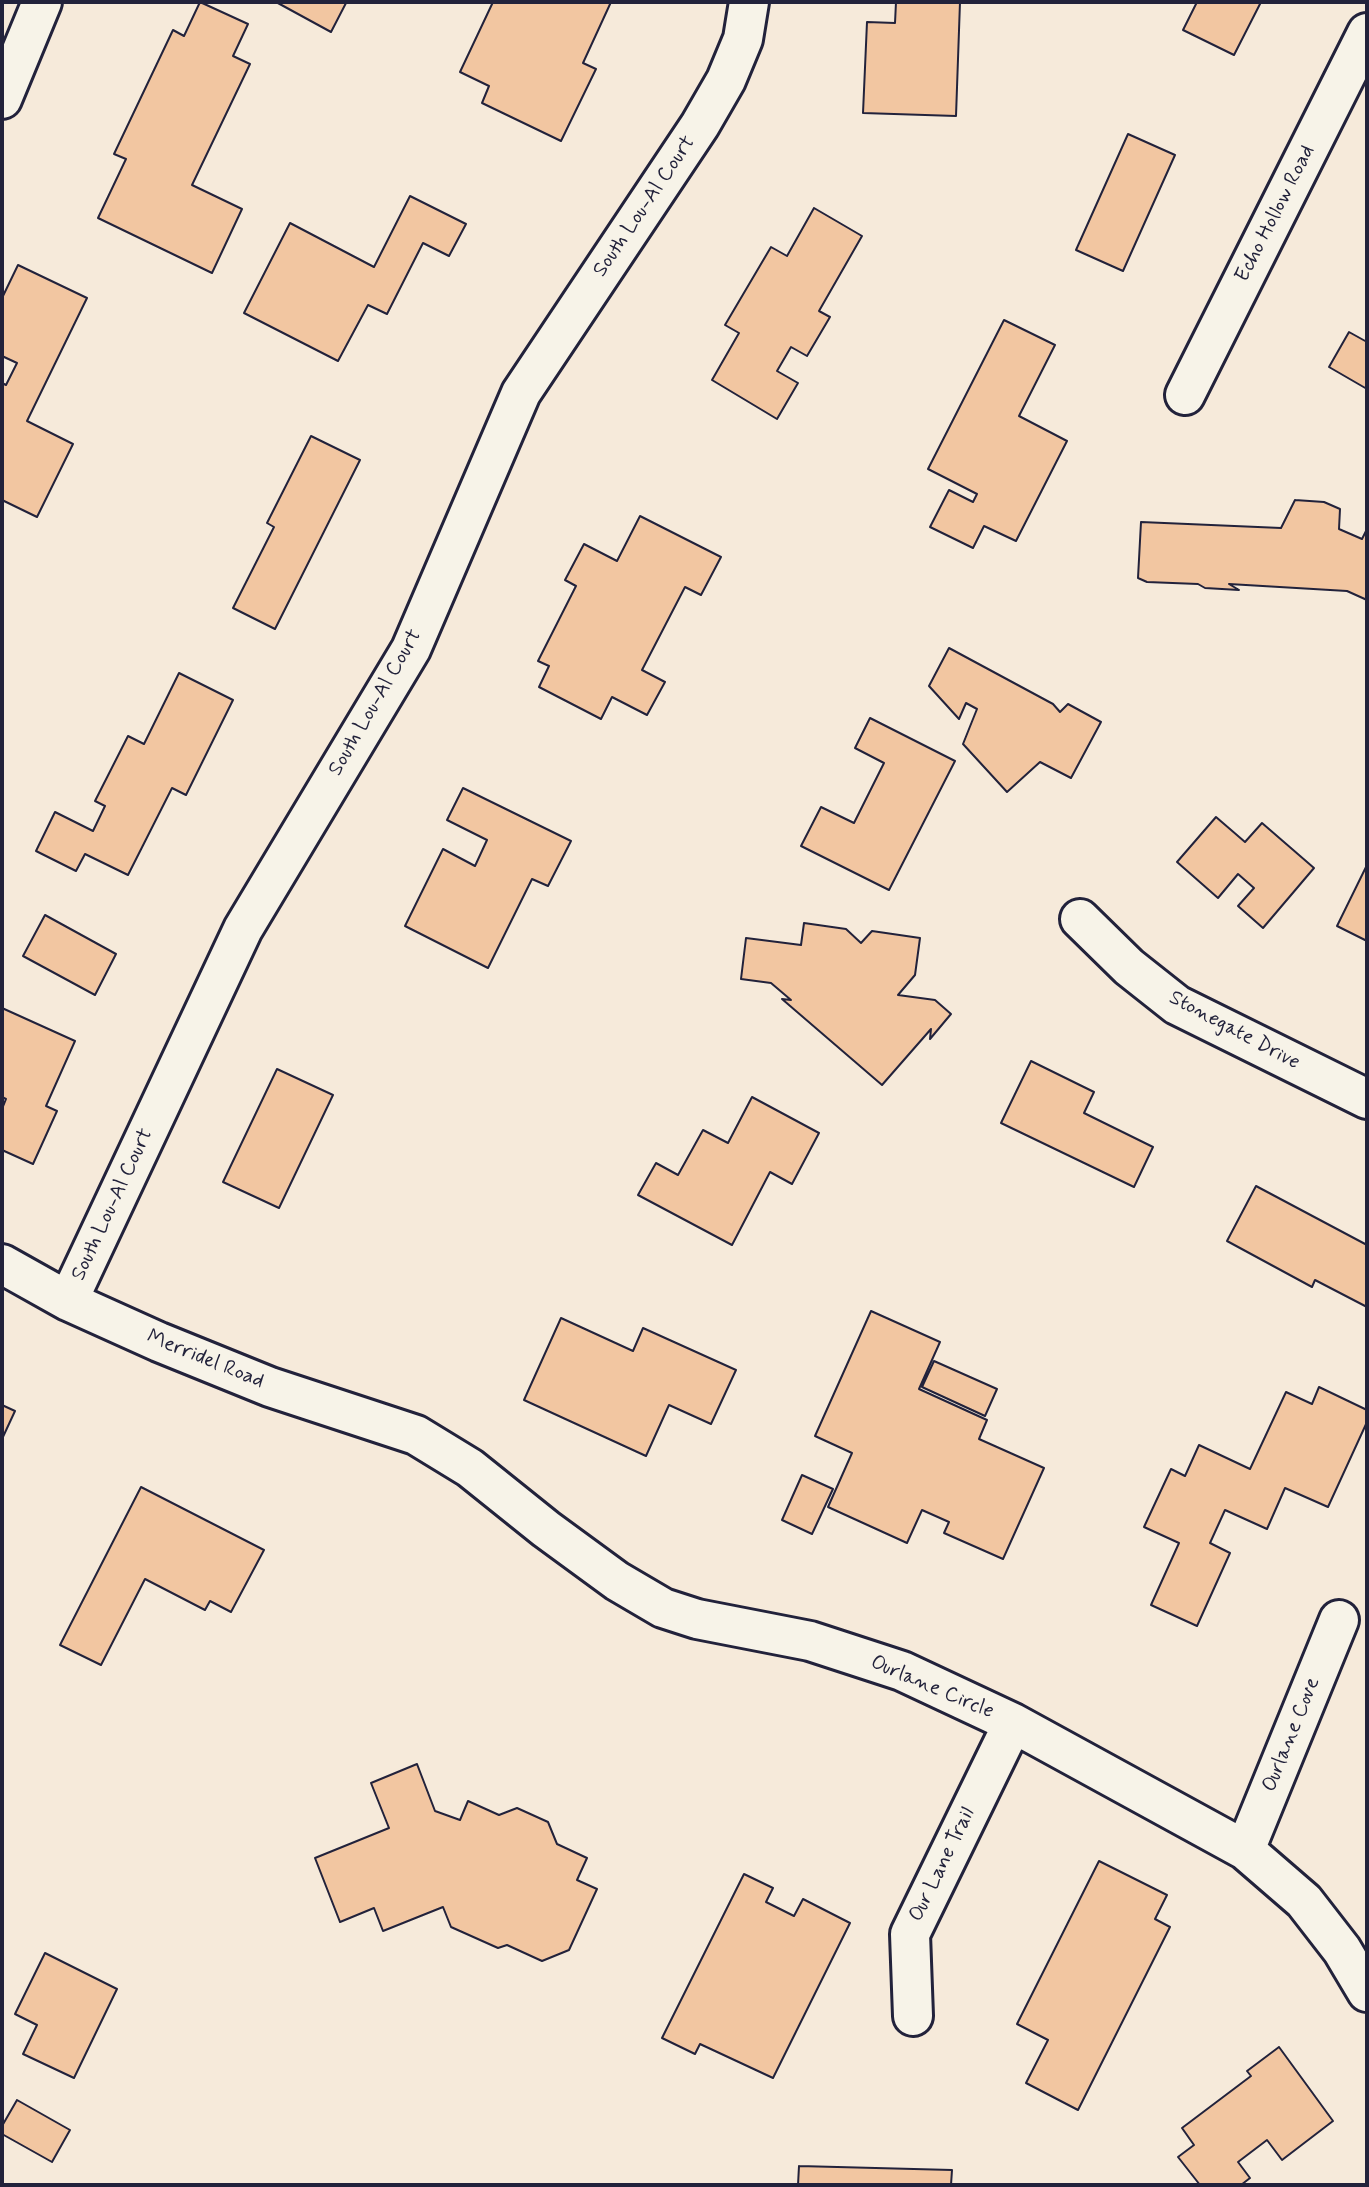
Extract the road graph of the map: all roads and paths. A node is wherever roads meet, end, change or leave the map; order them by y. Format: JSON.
{"nodes":[{"id":1,"x":41,"y":2,"type":"edge"},
{"id":2,"x":749,"y":2,"type":"edge"},
{"id":3,"x":1367,"y":33,"type":"edge"},
{"id":4,"x":2,"y":99,"type":"edge"},
{"id":5,"x":1185,"y":396,"type":"dead end"},
{"id":6,"x":1080,"y":919,"type":"dead end"},
{"id":7,"x":1367,"y":1099,"type":"edge"},
{"id":8,"x":2,"y":1264,"type":"edge"},
{"id":9,"x":68,"y":1301,"type":"junction"},
{"id":10,"x":416,"y":1434,"type":"joint"},
{"id":11,"x":1339,"y":1620,"type":"dead end"},
{"id":12,"x":1013,"y":1723,"type":"junction"},
{"id":13,"x":1245,"y":1850,"type":"junction"},
{"id":14,"x":1367,"y":1992,"type":"edge"},
{"id":15,"x":913,"y":2016,"type":"dead end"}],
"edges":[{"from":1,"to":4,"type":"street"},
{"from":2,"to":9,"type":"street","name":"South Lou-Al Court"},
{"from":3,"to":5,"type":"street","name":"Echo Hollow Road"},
{"from":6,"to":7,"type":"street","name":"Stonegate Drive"},
{"from":8,"to":9,"type":"street","name":"Merridel Road"},
{"from":9,"to":10,"type":"street","name":"Merridel Road"},
{"from":10,"to":12,"type":"street","name":"Ourlane Circle"},
{"from":11,"to":13,"type":"street","name":"Ourlane Cove"},
{"from":12,"to":13,"type":"street","name":"Ourlane Circle"},
{"from":12,"to":15,"type":"street","name":"Our Lane Trail"},
{"from":13,"to":14,"type":"street","name":"Ourlane Circle"}]}
